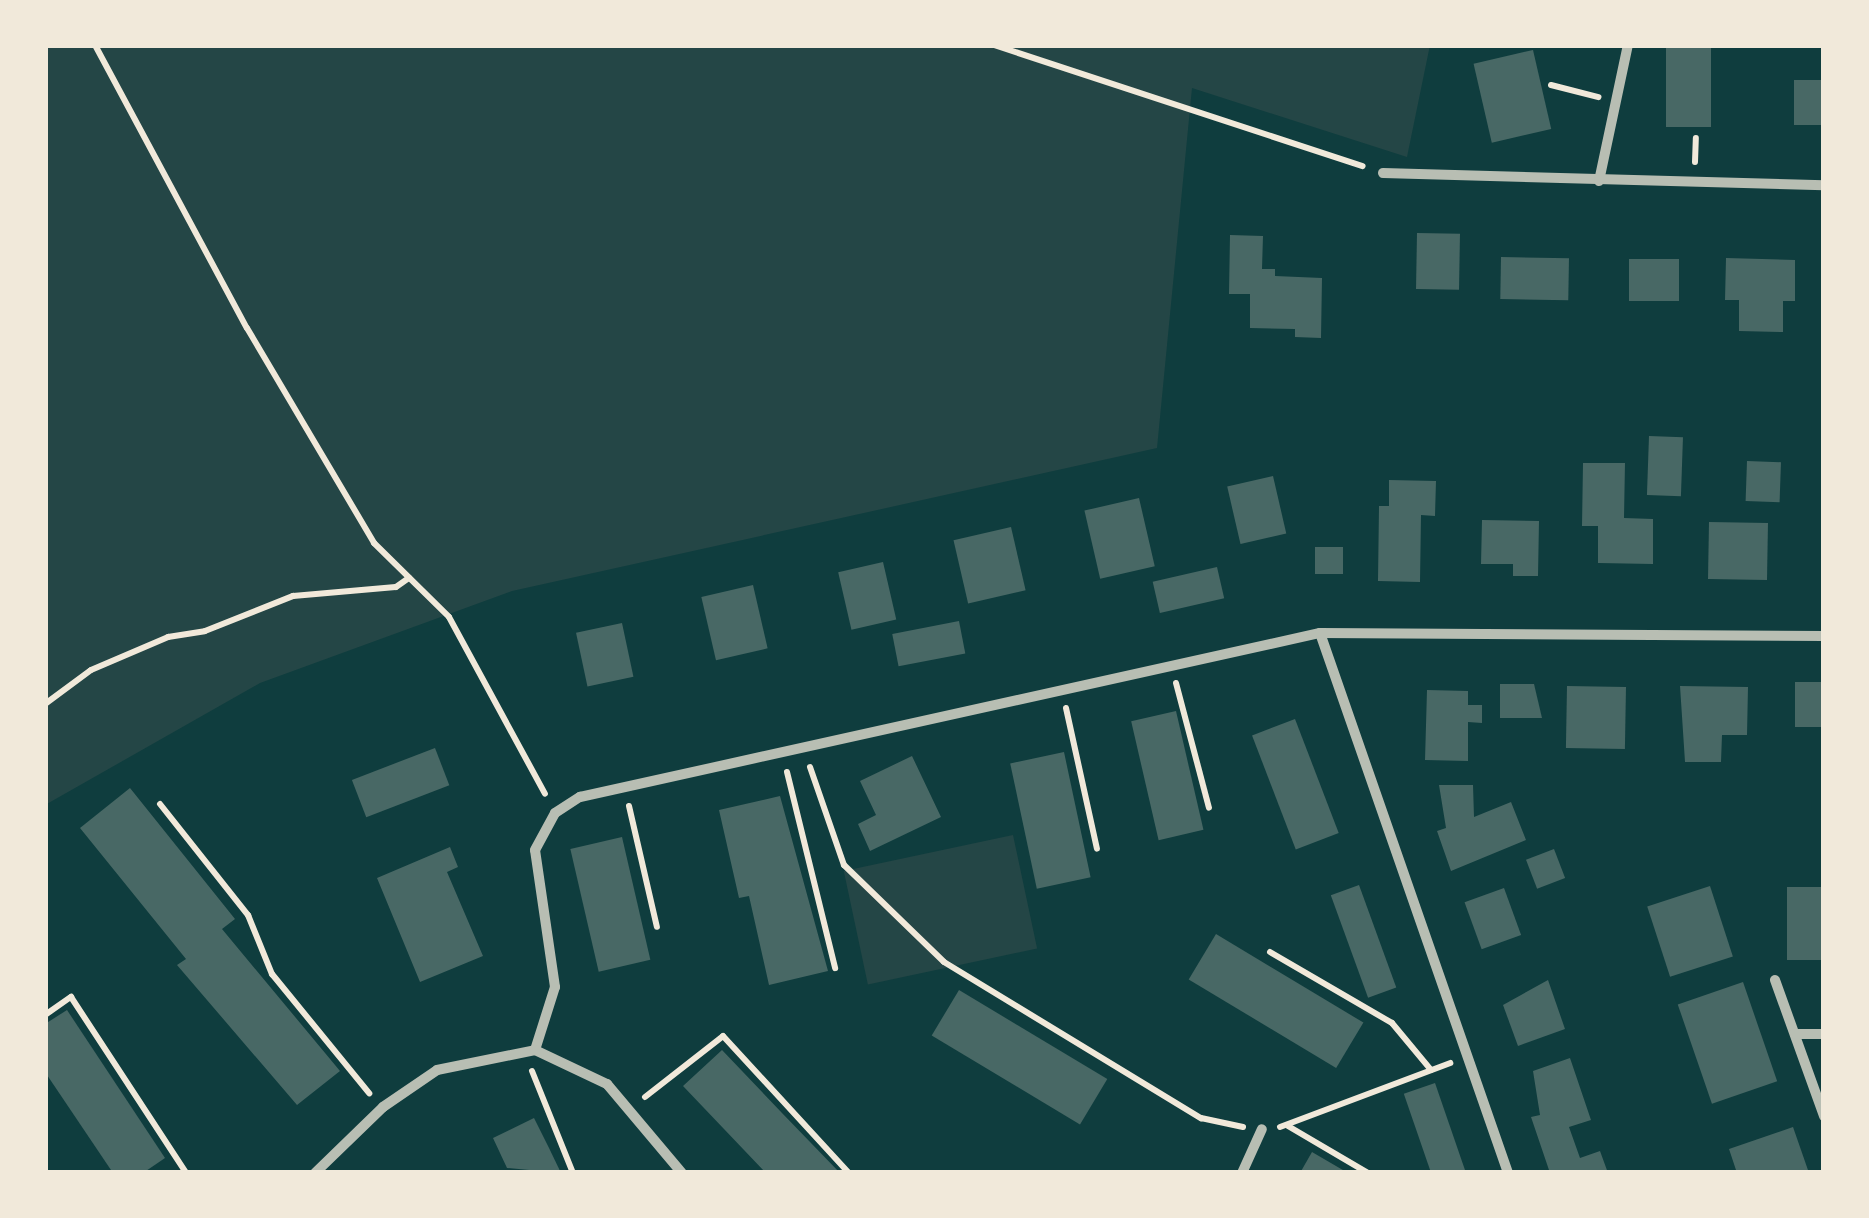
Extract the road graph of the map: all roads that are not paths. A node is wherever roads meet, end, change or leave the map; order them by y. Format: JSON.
{"nodes":[{"id":1,"x":1628,"y":45,"type":"edge"},
{"id":2,"x":1383,"y":172,"type":"road end"},
{"id":3,"x":1599,"y":181,"type":"junction"},
{"id":4,"x":1824,"y":185,"type":"edge"},
{"id":5,"x":1320,"y":633,"type":"junction"},
{"id":6,"x":1824,"y":636,"type":"edge"},
{"id":7,"x":1775,"y":980,"type":"dead end"},
{"id":8,"x":1795,"y":1034,"type":"junction"},
{"id":9,"x":1824,"y":1034,"type":"edge"},
{"id":10,"x":536,"y":1050,"type":"junction"},
{"id":11,"x":1824,"y":1116,"type":"edge"},
{"id":12,"x":1262,"y":1129,"type":"road end"},
{"id":13,"x":315,"y":1173,"type":"edge"},
{"id":14,"x":682,"y":1173,"type":"edge"},
{"id":15,"x":1242,"y":1173,"type":"edge"},
{"id":16,"x":1508,"y":1173,"type":"edge"}],
"edges":[{"from":1,"to":3,"type":"street"},
{"from":2,"to":3,"type":"street"},
{"from":3,"to":4,"type":"street"},
{"from":5,"to":6,"type":"street"},
{"from":5,"to":10,"type":"street"},
{"from":5,"to":16,"type":"street"},
{"from":7,"to":8,"type":"street"},
{"from":8,"to":9,"type":"street"},
{"from":8,"to":11,"type":"street"},
{"from":10,"to":13,"type":"street"},
{"from":10,"to":14,"type":"street"},
{"from":12,"to":15,"type":"street"}]}
